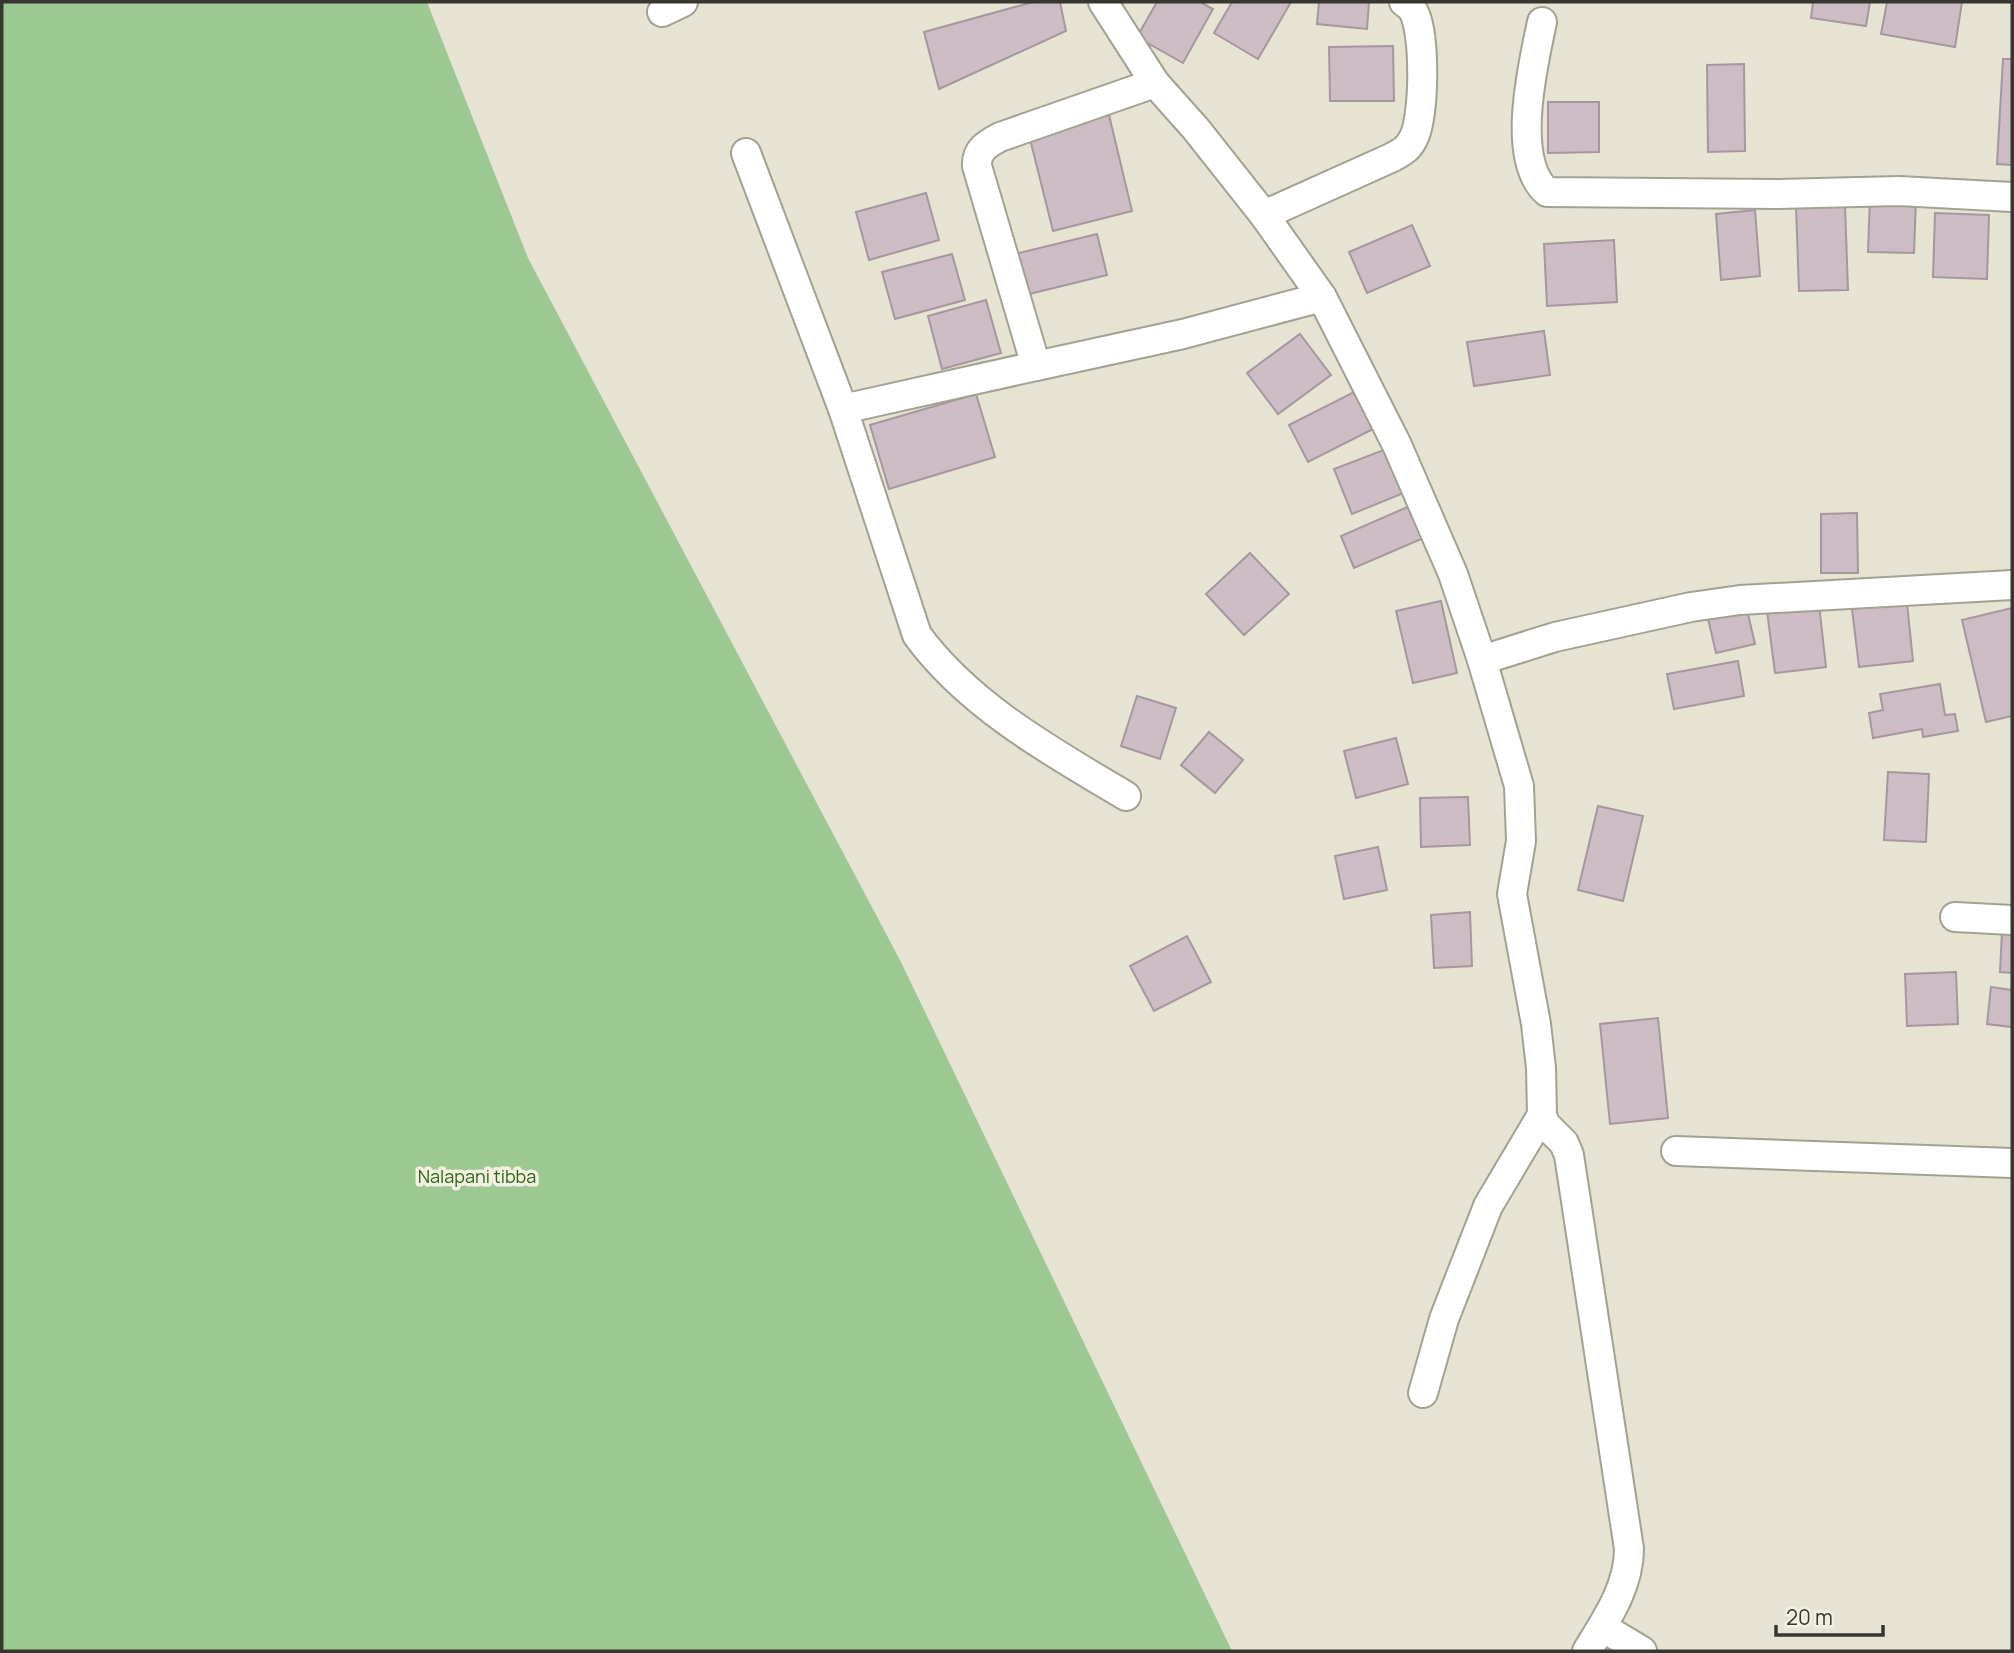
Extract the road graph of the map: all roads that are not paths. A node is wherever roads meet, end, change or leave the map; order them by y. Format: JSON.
{"nodes":[{"id":1,"x":1103,"y":2,"type":"edge"},
{"id":2,"x":1404,"y":2,"type":"edge"},
{"id":3,"x":1542,"y":22,"type":"dead end"},
{"id":4,"x":1155,"y":83,"type":"junction"},
{"id":5,"x":746,"y":153,"type":"dead end"},
{"id":6,"x":2012,"y":197,"type":"edge"},
{"id":7,"x":1264,"y":215,"type":"junction"},
{"id":8,"x":1322,"y":297,"type":"junction"},
{"id":9,"x":1037,"y":366,"type":"junction"},
{"id":10,"x":843,"y":409,"type":"junction"},
{"id":11,"x":2012,"y":585,"type":"edge"},
{"id":12,"x":1482,"y":660,"type":"junction"},
{"id":13,"x":1126,"y":796,"type":"dead end"},
{"id":14,"x":1955,"y":917,"type":"dead end"},
{"id":15,"x":2012,"y":920,"type":"edge"},
{"id":16,"x":1542,"y":1115,"type":"junction"},
{"id":17,"x":1676,"y":1151,"type":"dead end"},
{"id":18,"x":2012,"y":1163,"type":"edge"},
{"id":19,"x":1423,"y":1393,"type":"dead end"},
{"id":20,"x":1602,"y":1627,"type":"junction"},
{"id":21,"x":1587,"y":1651,"type":"edge"},
{"id":22,"x":1642,"y":1651,"type":"edge"}],
"edges":[{"from":1,"to":4,"type":"street"},
{"from":2,"to":7,"type":"street"},
{"from":3,"to":6,"type":"street"},
{"from":4,"to":7,"type":"street"},
{"from":4,"to":9,"type":"street"},
{"from":5,"to":10,"type":"street"},
{"from":7,"to":8,"type":"street"},
{"from":8,"to":9,"type":"street"},
{"from":8,"to":12,"type":"street"},
{"from":9,"to":10,"type":"street"},
{"from":10,"to":13,"type":"street"},
{"from":11,"to":12,"type":"street"},
{"from":12,"to":16,"type":"street"},
{"from":14,"to":15,"type":"street"},
{"from":16,"to":19,"type":"street"},
{"from":16,"to":20,"type":"street"},
{"from":17,"to":18,"type":"street"},
{"from":20,"to":21,"type":"street"},
{"from":20,"to":22,"type":"street"}]}
